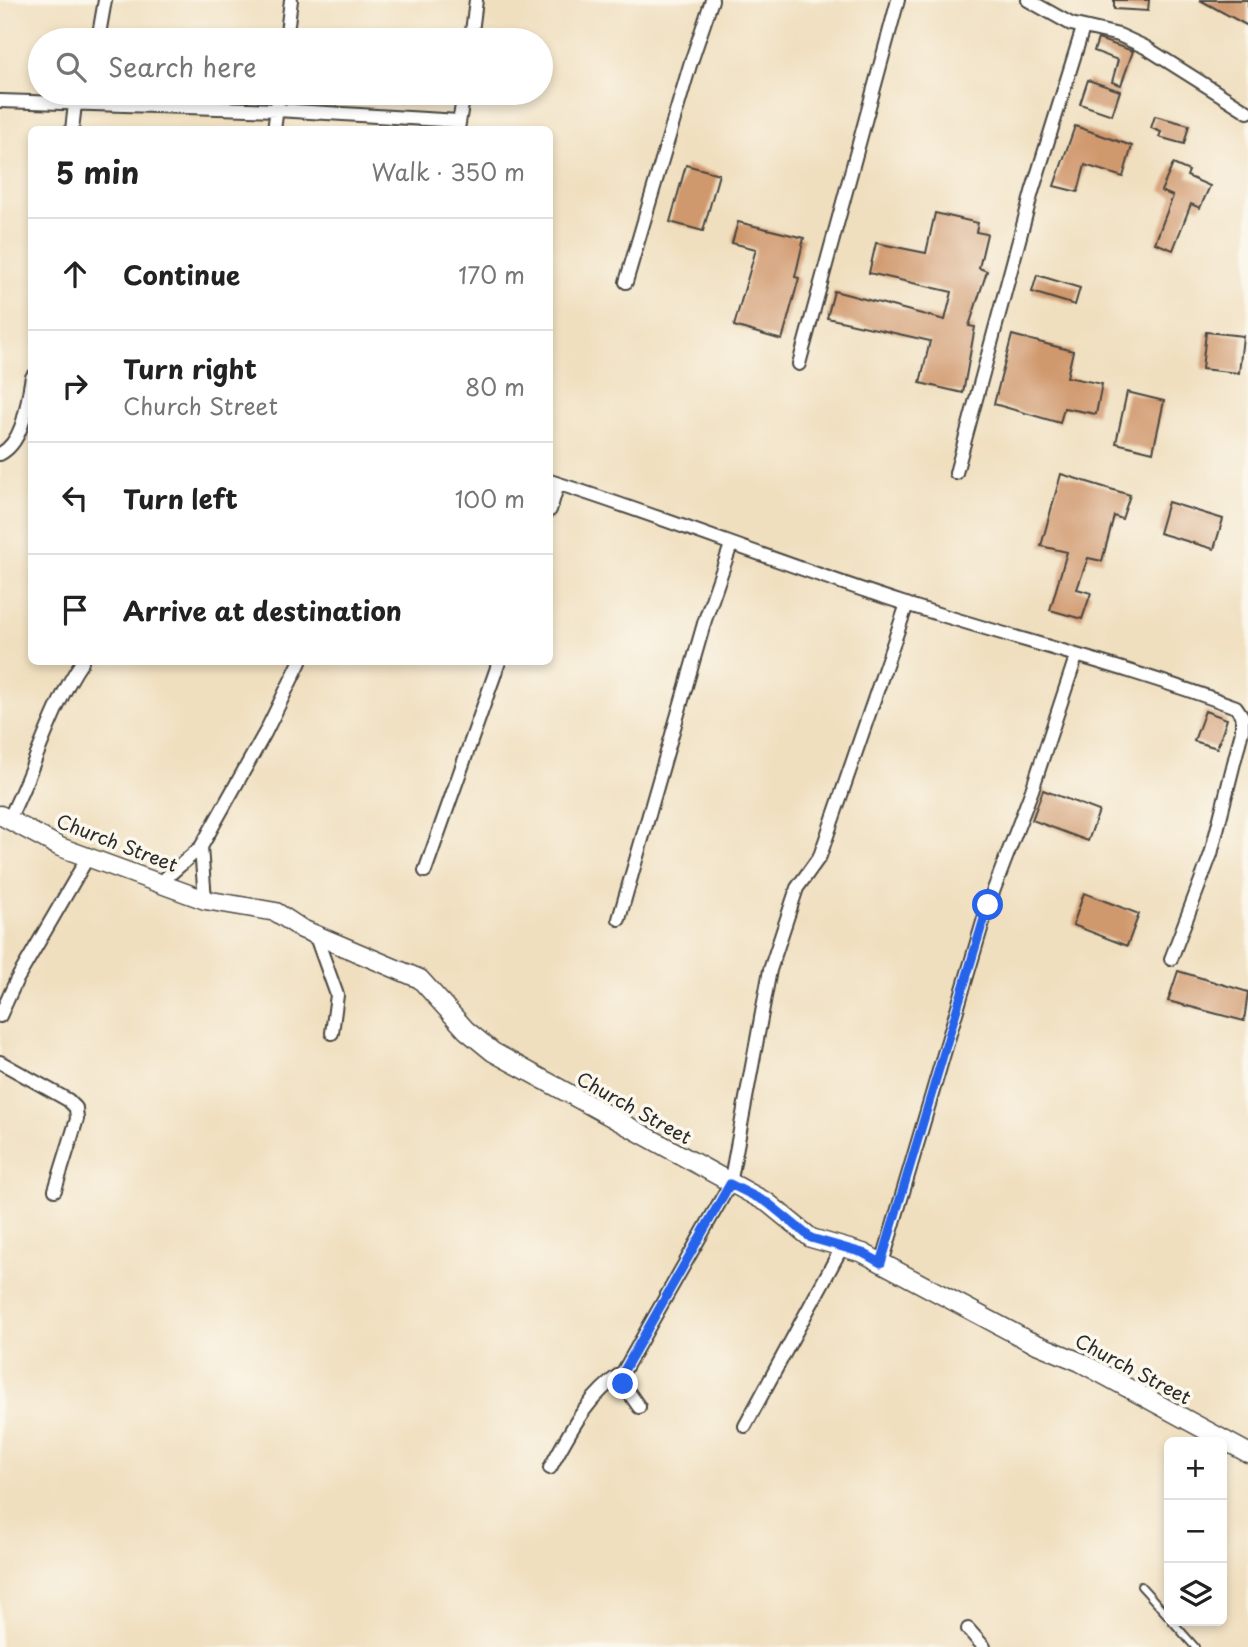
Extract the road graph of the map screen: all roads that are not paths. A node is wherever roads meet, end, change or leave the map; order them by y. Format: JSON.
{"nodes":[{"id":1,"x":106,"y":0,"type":"edge"},
{"id":2,"x":291,"y":0,"type":"edge"},
{"id":3,"x":476,"y":0,"type":"edge"},
{"id":4,"x":712,"y":0,"type":"edge"},
{"id":5,"x":898,"y":0,"type":"edge"},
{"id":6,"x":1028,"y":0,"type":"edge"},
{"id":7,"x":101,"y":28,"type":"edge"},
{"id":8,"x":288,"y":28,"type":"edge"},
{"id":9,"x":472,"y":28,"type":"edge"},
{"id":10,"x":1083,"y":29,"type":"junction"},
{"id":11,"x":0,"y":101,"type":"edge"},
{"id":12,"x":28,"y":101,"type":"edge"},
{"id":13,"x":82,"y":105,"type":"edge"},
{"id":14,"x":170,"y":105,"type":"edge"},
{"id":15,"x":278,"y":105,"type":"edge"},
{"id":16,"x":462,"y":105,"type":"edge"},
{"id":17,"x":277,"y":110,"type":"junction"},
{"id":18,"x":1248,"y":112,"type":"edge"},
{"id":19,"x":458,"y":125,"type":"edge"},
{"id":20,"x":74,"y":126,"type":"edge"},
{"id":21,"x":275,"y":126,"type":"edge"},
{"id":22,"x":626,"y":282,"type":"dead end"},
{"id":23,"x":799,"y":365,"type":"dead end"},
{"id":24,"x":28,"y":394,"type":"edge"},
{"id":25,"x":0,"y":454,"type":"edge"},
{"id":26,"x":956,"y":473,"type":"dead end"},
{"id":27,"x":554,"y":482,"type":"edge"},
{"id":28,"x":731,"y":545,"type":"junction"},
{"id":29,"x":907,"y":604,"type":"junction"},
{"id":30,"x":1076,"y":657,"type":"junction"},
{"id":31,"x":80,"y":665,"type":"edge"},
{"id":32,"x":299,"y":665,"type":"edge"},
{"id":33,"x":498,"y":665,"type":"edge"},
{"id":34,"x":4,"y":817,"type":"edge"},
{"id":35,"x":201,"y":847,"type":"junction"},
{"id":36,"x":88,"y":857,"type":"junction"},
{"id":37,"x":425,"y":871,"type":"dead end"},
{"id":38,"x":160,"y":883,"type":"junction"},
{"id":39,"x":205,"y":900,"type":"junction"},
{"id":40,"x":619,"y":919,"type":"dead end"},
{"id":41,"x":315,"y":934,"type":"junction"},
{"id":42,"x":1171,"y":960,"type":"dead end"},
{"id":43,"x":0,"y":1016,"type":"edge"},
{"id":44,"x":332,"y":1033,"type":"dead end"},
{"id":45,"x":0,"y":1062,"type":"edge"},
{"id":46,"x":730,"y":1184,"type":"junction"},
{"id":47,"x":55,"y":1190,"type":"dead end"},
{"id":48,"x":842,"y":1247,"type":"junction"},
{"id":49,"x":881,"y":1263,"type":"junction"},
{"id":50,"x":623,"y":1372,"type":"junction"},
{"id":51,"x":639,"y":1407,"type":"dead end"},
{"id":52,"x":746,"y":1426,"type":"dead end"},
{"id":53,"x":1248,"y":1453,"type":"edge"},
{"id":54,"x":550,"y":1468,"type":"dead end"},
{"id":55,"x":1141,"y":1586,"type":"dead end"},
{"id":56,"x":1164,"y":1611,"type":"edge"},
{"id":57,"x":1177,"y":1626,"type":"edge"},
{"id":58,"x":968,"y":1629,"type":"dead end"},
{"id":59,"x":984,"y":1647,"type":"edge"},
{"id":60,"x":1195,"y":1647,"type":"edge"}],
"edges":[{"from":1,"to":7,"type":"street"},
{"from":2,"to":8,"type":"street"},
{"from":3,"to":9,"type":"street"},
{"from":4,"to":22,"type":"street"},
{"from":5,"to":23,"type":"street"},
{"from":6,"to":10,"type":"street"},
{"from":10,"to":18,"type":"street"},
{"from":10,"to":26,"type":"street"},
{"from":11,"to":12,"type":"street"},
{"from":13,"to":20,"type":"street"},
{"from":14,"to":17,"type":"street"},
{"from":15,"to":17,"type":"street"},
{"from":16,"to":19,"type":"street"},
{"from":17,"to":19,"type":"street"},
{"from":17,"to":21,"type":"street"},
{"from":24,"to":25,"type":"street"},
{"from":27,"to":28,"type":"street"},
{"from":28,"to":29,"type":"street"},
{"from":28,"to":40,"type":"street"},
{"from":29,"to":30,"type":"street"},
{"from":29,"to":46,"type":"street"},
{"from":30,"to":42,"type":"street"},
{"from":30,"to":49,"type":"street"},
{"from":31,"to":34,"type":"street"},
{"from":32,"to":35,"type":"street"},
{"from":33,"to":37,"type":"street"},
{"from":34,"to":36,"type":"street","name":"Church Street"},
{"from":35,"to":38,"type":"street"},
{"from":35,"to":39,"type":"street"},
{"from":36,"to":38,"type":"street","name":"Church Street"},
{"from":36,"to":43,"type":"street"},
{"from":38,"to":39,"type":"street","name":"Church Street"},
{"from":39,"to":41,"type":"street","name":"Church Street"},
{"from":41,"to":44,"type":"street"},
{"from":41,"to":46,"type":"street","name":"Church Street"},
{"from":45,"to":47,"type":"street"},
{"from":46,"to":48,"type":"street","name":"Church Street"},
{"from":46,"to":50,"type":"street"},
{"from":48,"to":49,"type":"street","name":"Church Street"},
{"from":48,"to":52,"type":"street"},
{"from":49,"to":53,"type":"street","name":"Church Street"},
{"from":50,"to":51,"type":"street"},
{"from":50,"to":54,"type":"street"},
{"from":55,"to":56,"type":"lane"},
{"from":57,"to":60,"type":"lane"},
{"from":58,"to":59,"type":"street"}]}
